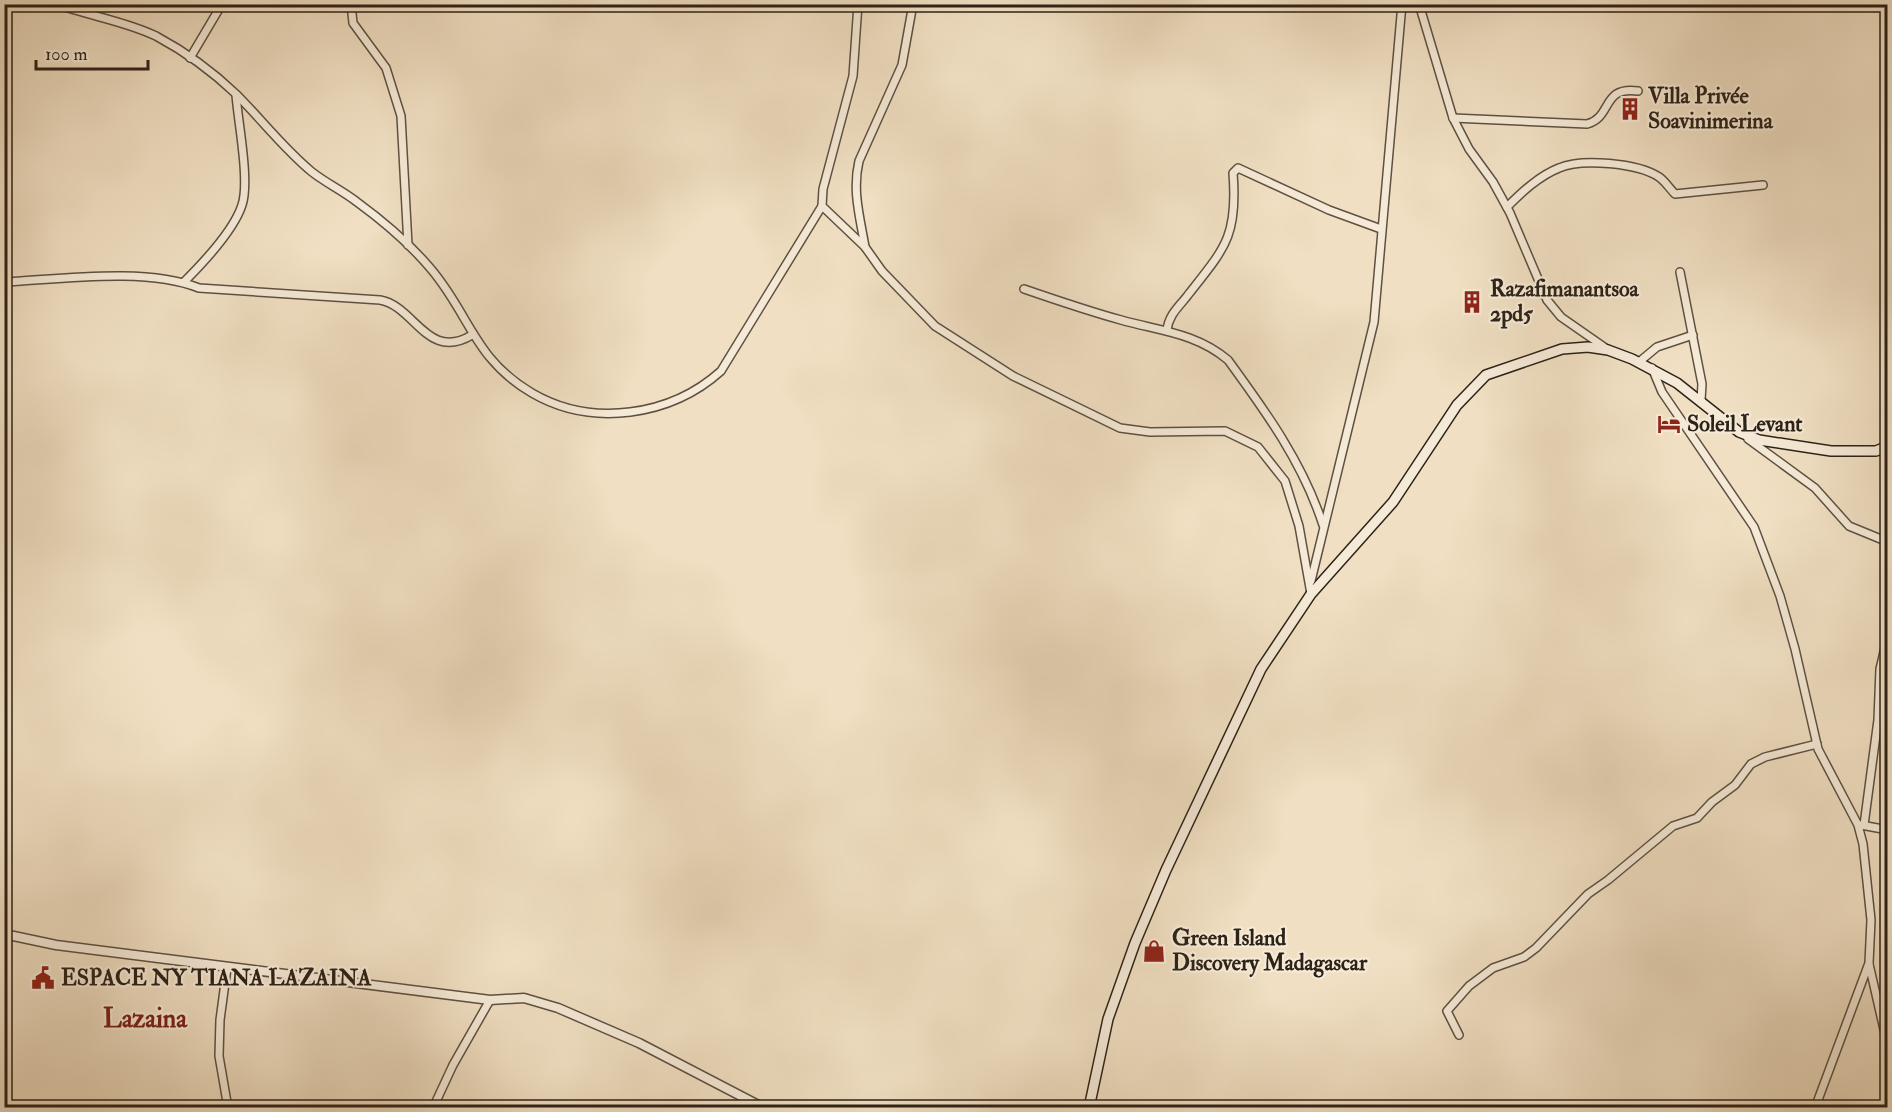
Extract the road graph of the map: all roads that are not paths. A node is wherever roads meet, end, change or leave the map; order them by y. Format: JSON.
{"nodes":[{"id":1,"x":57,"y":4,"type":"edge"},
{"id":2,"x":222,"y":4,"type":"edge"},
{"id":3,"x":351,"y":4,"type":"edge"},
{"id":4,"x":858,"y":4,"type":"edge"},
{"id":5,"x":913,"y":4,"type":"edge"},
{"id":6,"x":1402,"y":4,"type":"edge"},
{"id":7,"x":1419,"y":4,"type":"edge"},
{"id":8,"x":190,"y":57,"type":"junction"},
{"id":9,"x":1638,"y":91,"type":"dead end"},
{"id":10,"x":236,"y":94,"type":"junction"},
{"id":11,"x":1454,"y":118,"type":"junction"},
{"id":12,"x":1763,"y":185,"type":"dead end"},
{"id":13,"x":822,"y":206,"type":"junction"},
{"id":14,"x":1507,"y":207,"type":"junction"},
{"id":15,"x":1381,"y":229,"type":"junction"},
{"id":16,"x":408,"y":245,"type":"junction"},
{"id":17,"x":865,"y":247,"type":"junction"},
{"id":18,"x":1680,"y":273,"type":"dead end"},
{"id":19,"x":4,"y":282,"type":"edge"},
{"id":20,"x":184,"y":282,"type":"junction"},
{"id":21,"x":1024,"y":288,"type":"dead end"},
{"id":22,"x":1167,"y":330,"type":"junction"},
{"id":23,"x":472,"y":335,"type":"junction"},
{"id":24,"x":1693,"y":335,"type":"junction"},
{"id":25,"x":1608,"y":350,"type":"junction"},
{"id":26,"x":1638,"y":362,"type":"junction"},
{"id":27,"x":1652,"y":368,"type":"junction"},
{"id":28,"x":1701,"y":400,"type":"junction"},
{"id":29,"x":1739,"y":432,"type":"junction"},
{"id":30,"x":1887,"y":446,"type":"edge"},
{"id":31,"x":1323,"y":525,"type":"junction"},
{"id":32,"x":1887,"y":542,"type":"edge"},
{"id":33,"x":1311,"y":581,"type":"junction"},
{"id":34,"x":1311,"y":594,"type":"junction"},
{"id":35,"x":1887,"y":635,"type":"edge"},
{"id":36,"x":1816,"y":744,"type":"junction"},
{"id":37,"x":1861,"y":825,"type":"junction"},
{"id":38,"x":1887,"y":830,"type":"edge"},
{"id":39,"x":4,"y":934,"type":"edge"},
{"id":40,"x":1869,"y":963,"type":"junction"},
{"id":41,"x":227,"y":968,"type":"junction"},
{"id":42,"x":489,"y":1000,"type":"junction"},
{"id":43,"x":1459,"y":1035,"type":"dead end"},
{"id":44,"x":1887,"y":1047,"type":"edge"},
{"id":45,"x":228,"y":1107,"type":"edge"},
{"id":46,"x":433,"y":1107,"type":"edge"},
{"id":47,"x":764,"y":1107,"type":"edge"},
{"id":48,"x":1089,"y":1107,"type":"edge"},
{"id":49,"x":1815,"y":1107,"type":"edge"}],
"edges":[{"from":1,"to":8,"type":"street"},
{"from":2,"to":8,"type":"street"},
{"from":3,"to":16,"type":"street"},
{"from":4,"to":13,"type":"street"},
{"from":5,"to":17,"type":"street"},
{"from":6,"to":15,"type":"street"},
{"from":7,"to":11,"type":"street"},
{"from":8,"to":10,"type":"street"},
{"from":9,"to":11,"type":"street"},
{"from":10,"to":16,"type":"street"},
{"from":10,"to":20,"type":"street"},
{"from":11,"to":14,"type":"street"},
{"from":12,"to":14,"type":"street"},
{"from":13,"to":17,"type":"street"},
{"from":13,"to":23,"type":"street"},
{"from":14,"to":25,"type":"street"},
{"from":15,"to":22,"type":"street"},
{"from":15,"to":31,"type":"street"},
{"from":16,"to":23,"type":"street"},
{"from":17,"to":33,"type":"street"},
{"from":18,"to":24,"type":"street"},
{"from":19,"to":20,"type":"street"},
{"from":20,"to":23,"type":"street"},
{"from":21,"to":22,"type":"street"},
{"from":22,"to":31,"type":"street"},
{"from":24,"to":26,"type":"street"},
{"from":24,"to":28,"type":"street"},
{"from":25,"to":26,"type":"main road"},
{"from":25,"to":34,"type":"main road"},
{"from":26,"to":27,"type":"main road"},
{"from":27,"to":28,"type":"main road"},
{"from":27,"to":36,"type":"street"},
{"from":28,"to":29,"type":"main road"},
{"from":29,"to":30,"type":"main road"},
{"from":29,"to":32,"type":"street"},
{"from":31,"to":33,"type":"street"},
{"from":33,"to":34,"type":"street"},
{"from":34,"to":48,"type":"main road"},
{"from":35,"to":37,"type":"street"},
{"from":36,"to":37,"type":"street"},
{"from":36,"to":43,"type":"street"},
{"from":37,"to":38,"type":"street"},
{"from":37,"to":40,"type":"street"},
{"from":39,"to":41,"type":"street"},
{"from":40,"to":44,"type":"street"},
{"from":40,"to":49,"type":"street"},
{"from":41,"to":42,"type":"street"},
{"from":41,"to":45,"type":"street"},
{"from":42,"to":46,"type":"street"},
{"from":42,"to":47,"type":"street"}]}
